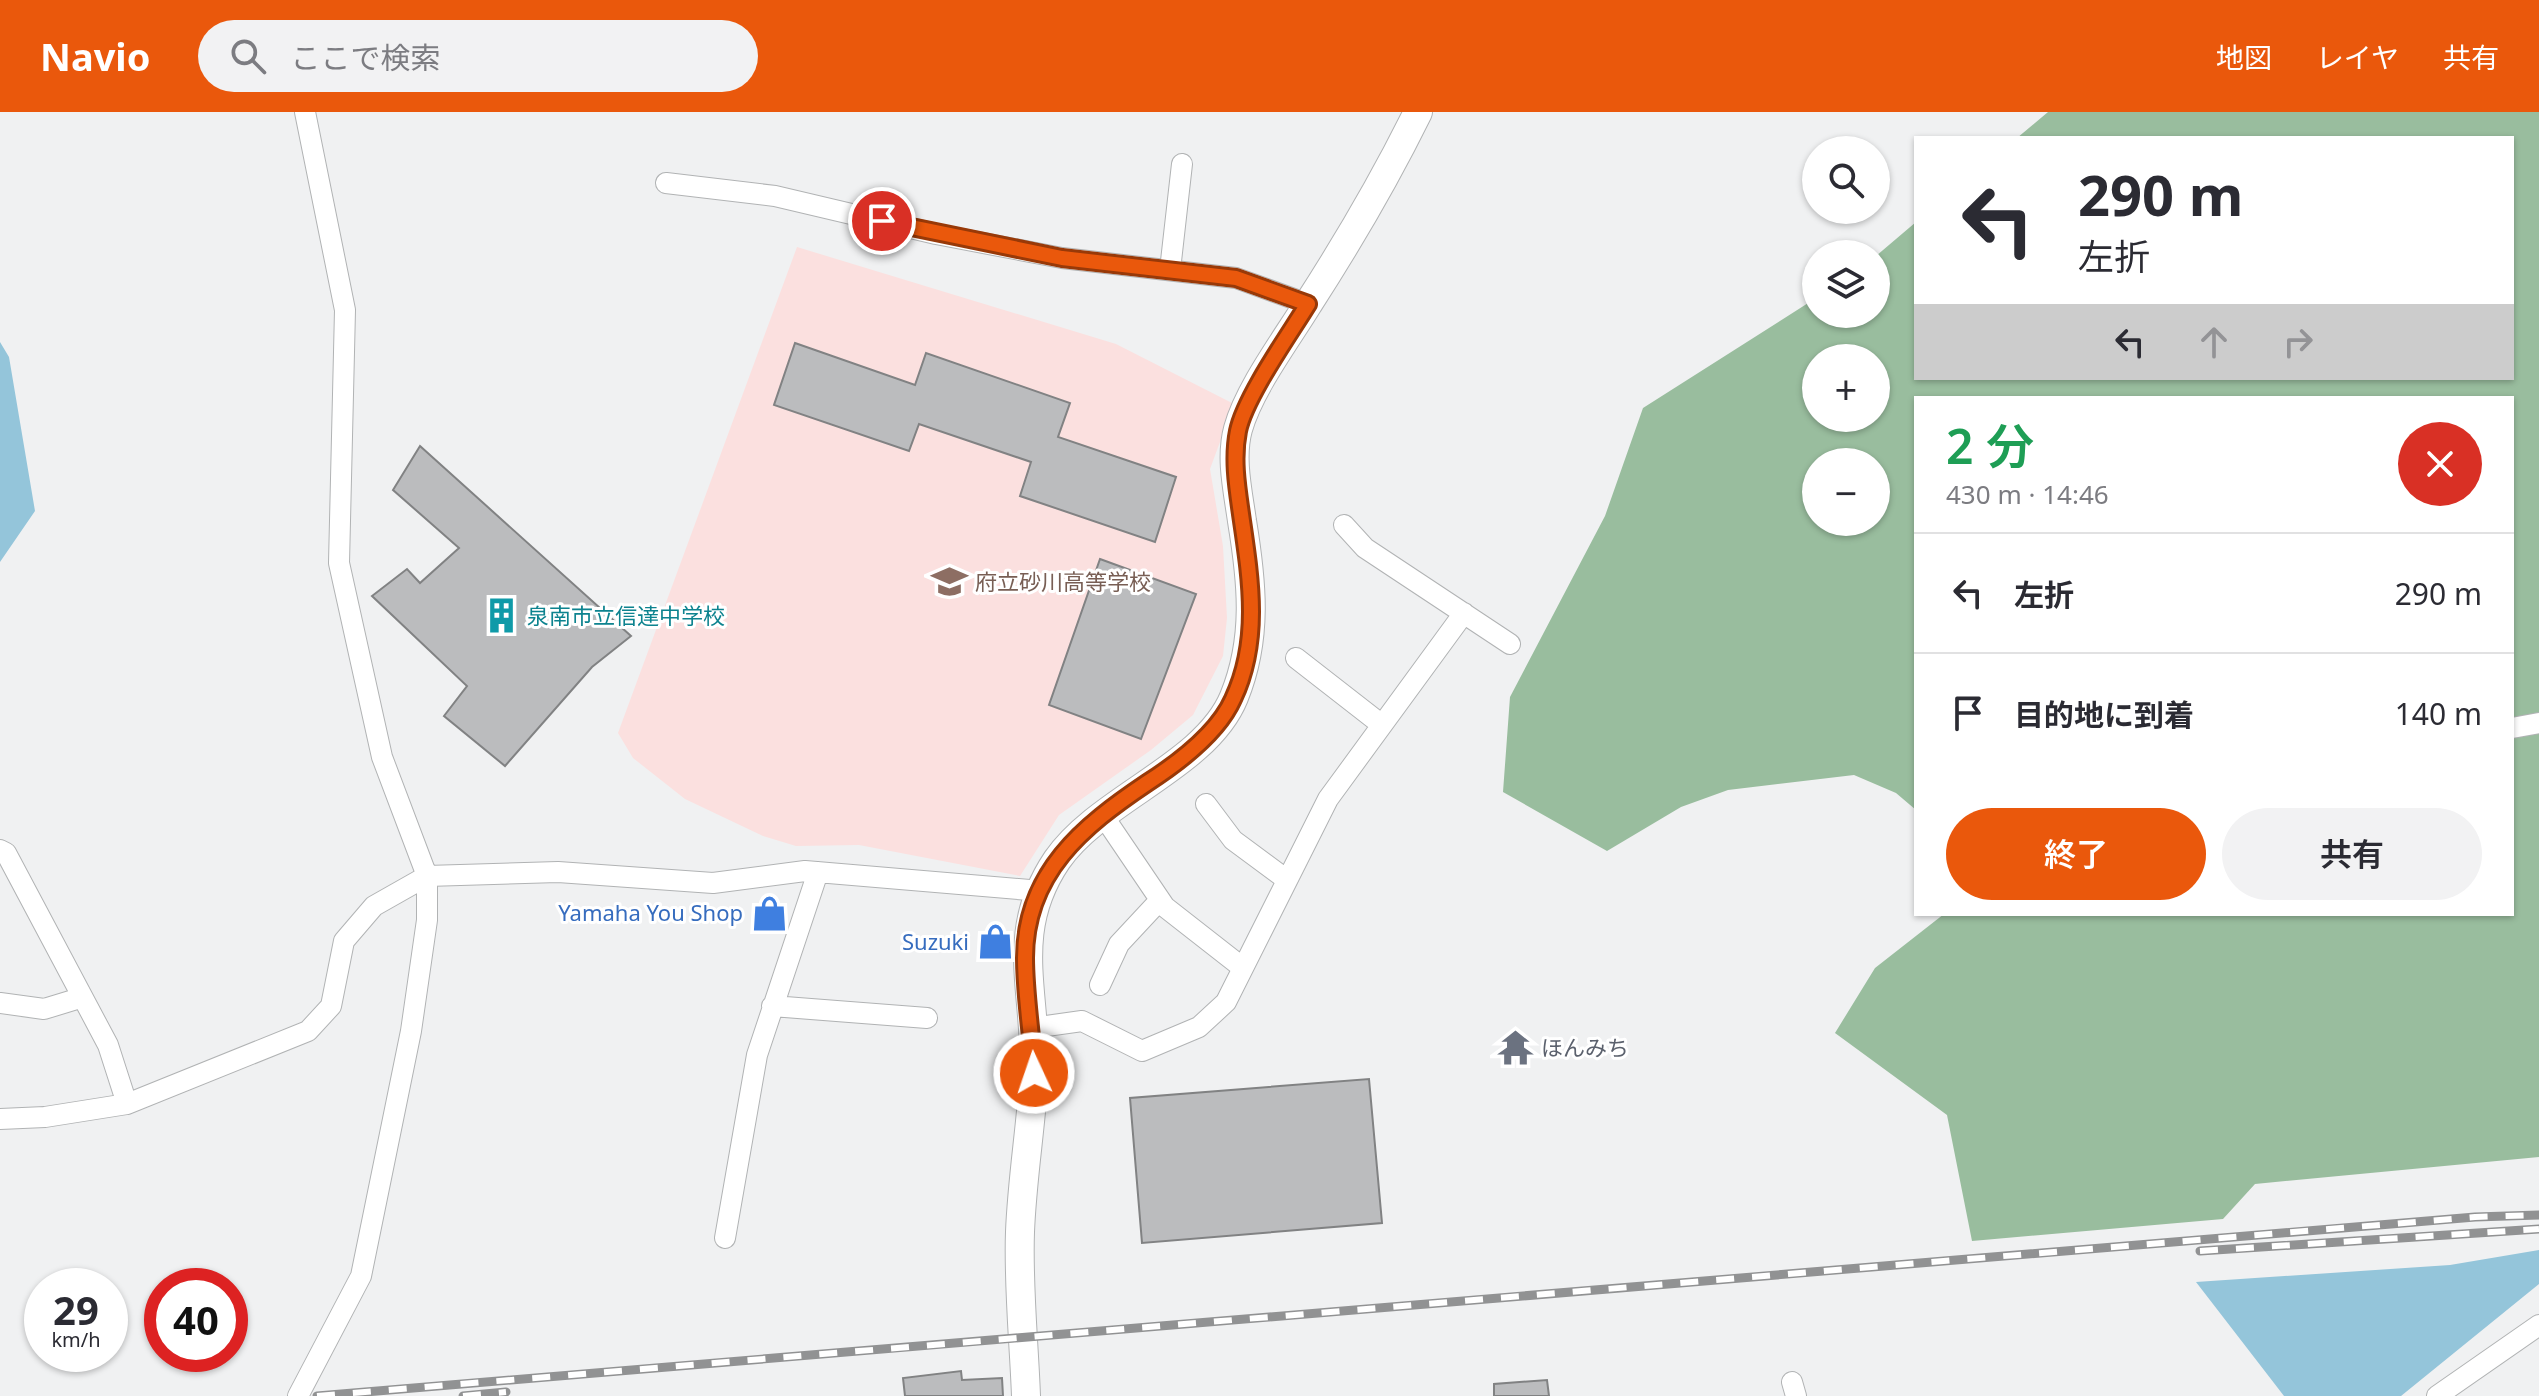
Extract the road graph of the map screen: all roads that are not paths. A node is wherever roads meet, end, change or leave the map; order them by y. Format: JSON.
{"nodes":[{"id":1,"x":305,"y":112,"type":"edge"},
{"id":2,"x":1418,"y":112,"type":"edge"},
{"id":3,"x":1182,"y":164,"type":"dead end"},
{"id":4,"x":666,"y":183,"type":"dead end"},
{"id":5,"x":1170,"y":270,"type":"junction"},
{"id":6,"x":1308,"y":304,"type":"junction"},
{"id":7,"x":1344,"y":525,"type":"dead end"},
{"id":8,"x":1464,"y":613,"type":"junction"},
{"id":9,"x":1510,"y":644,"type":"dead end"},
{"id":10,"x":1296,"y":658,"type":"dead end"},
{"id":11,"x":2539,"y":723,"type":"edge"},
{"id":12,"x":1382,"y":725,"type":"junction"},
{"id":13,"x":2514,"y":728,"type":"edge"},
{"id":14,"x":1206,"y":804,"type":"dead end"},
{"id":15,"x":1102,"y":814,"type":"junction"},
{"id":16,"x":0,"y":850,"type":"edge"},
{"id":17,"x":818,"y":872,"type":"junction"},
{"id":18,"x":427,"y":876,"type":"junction"},
{"id":19,"x":1287,"y":880,"type":"junction"},
{"id":20,"x":1041,"y":891,"type":"junction"},
{"id":21,"x":1160,"y":900,"type":"junction"},
{"id":22,"x":1243,"y":968,"type":"junction"},
{"id":23,"x":1100,"y":985,"type":"dead end"},
{"id":24,"x":80,"y":998,"type":"junction"},
{"id":25,"x":0,"y":1003,"type":"edge"},
{"id":26,"x":772,"y":1006,"type":"junction"},
{"id":27,"x":927,"y":1018,"type":"dead end"},
{"id":28,"x":1032,"y":1028,"type":"junction"},
{"id":29,"x":127,"y":1104,"type":"junction"},
{"id":30,"x":0,"y":1119,"type":"edge"},
{"id":31,"x":725,"y":1238,"type":"dead end"},
{"id":32,"x":2539,"y":1325,"type":"edge"},
{"id":33,"x":298,"y":1396,"type":"edge"},
{"id":34,"x":1026,"y":1396,"type":"edge"},
{"id":35,"x":2437,"y":1396,"type":"edge"}],
"edges":[{"from":1,"to":18,"type":"street"},
{"from":2,"to":6,"type":"street"},
{"from":3,"to":5,"type":"street"},
{"from":4,"to":5,"type":"street"},
{"from":5,"to":6,"type":"street"},
{"from":6,"to":15,"type":"street"},
{"from":7,"to":8,"type":"street"},
{"from":8,"to":9,"type":"street"},
{"from":8,"to":12,"type":"street"},
{"from":10,"to":12,"type":"street"},
{"from":11,"to":13,"type":"street"},
{"from":12,"to":19,"type":"street"},
{"from":14,"to":19,"type":"street"},
{"from":15,"to":20,"type":"street"},
{"from":15,"to":21,"type":"street"},
{"from":16,"to":24,"type":"street"},
{"from":17,"to":18,"type":"street"},
{"from":17,"to":20,"type":"street"},
{"from":17,"to":26,"type":"street"},
{"from":18,"to":29,"type":"street"},
{"from":18,"to":33,"type":"street"},
{"from":19,"to":22,"type":"street"},
{"from":20,"to":28,"type":"street"},
{"from":21,"to":22,"type":"street"},
{"from":21,"to":23,"type":"street"},
{"from":22,"to":28,"type":"street"},
{"from":24,"to":25,"type":"street"},
{"from":24,"to":29,"type":"street"},
{"from":26,"to":27,"type":"street"},
{"from":26,"to":31,"type":"street"},
{"from":28,"to":34,"type":"street"},
{"from":29,"to":30,"type":"street"},
{"from":32,"to":35,"type":"street"}]}
